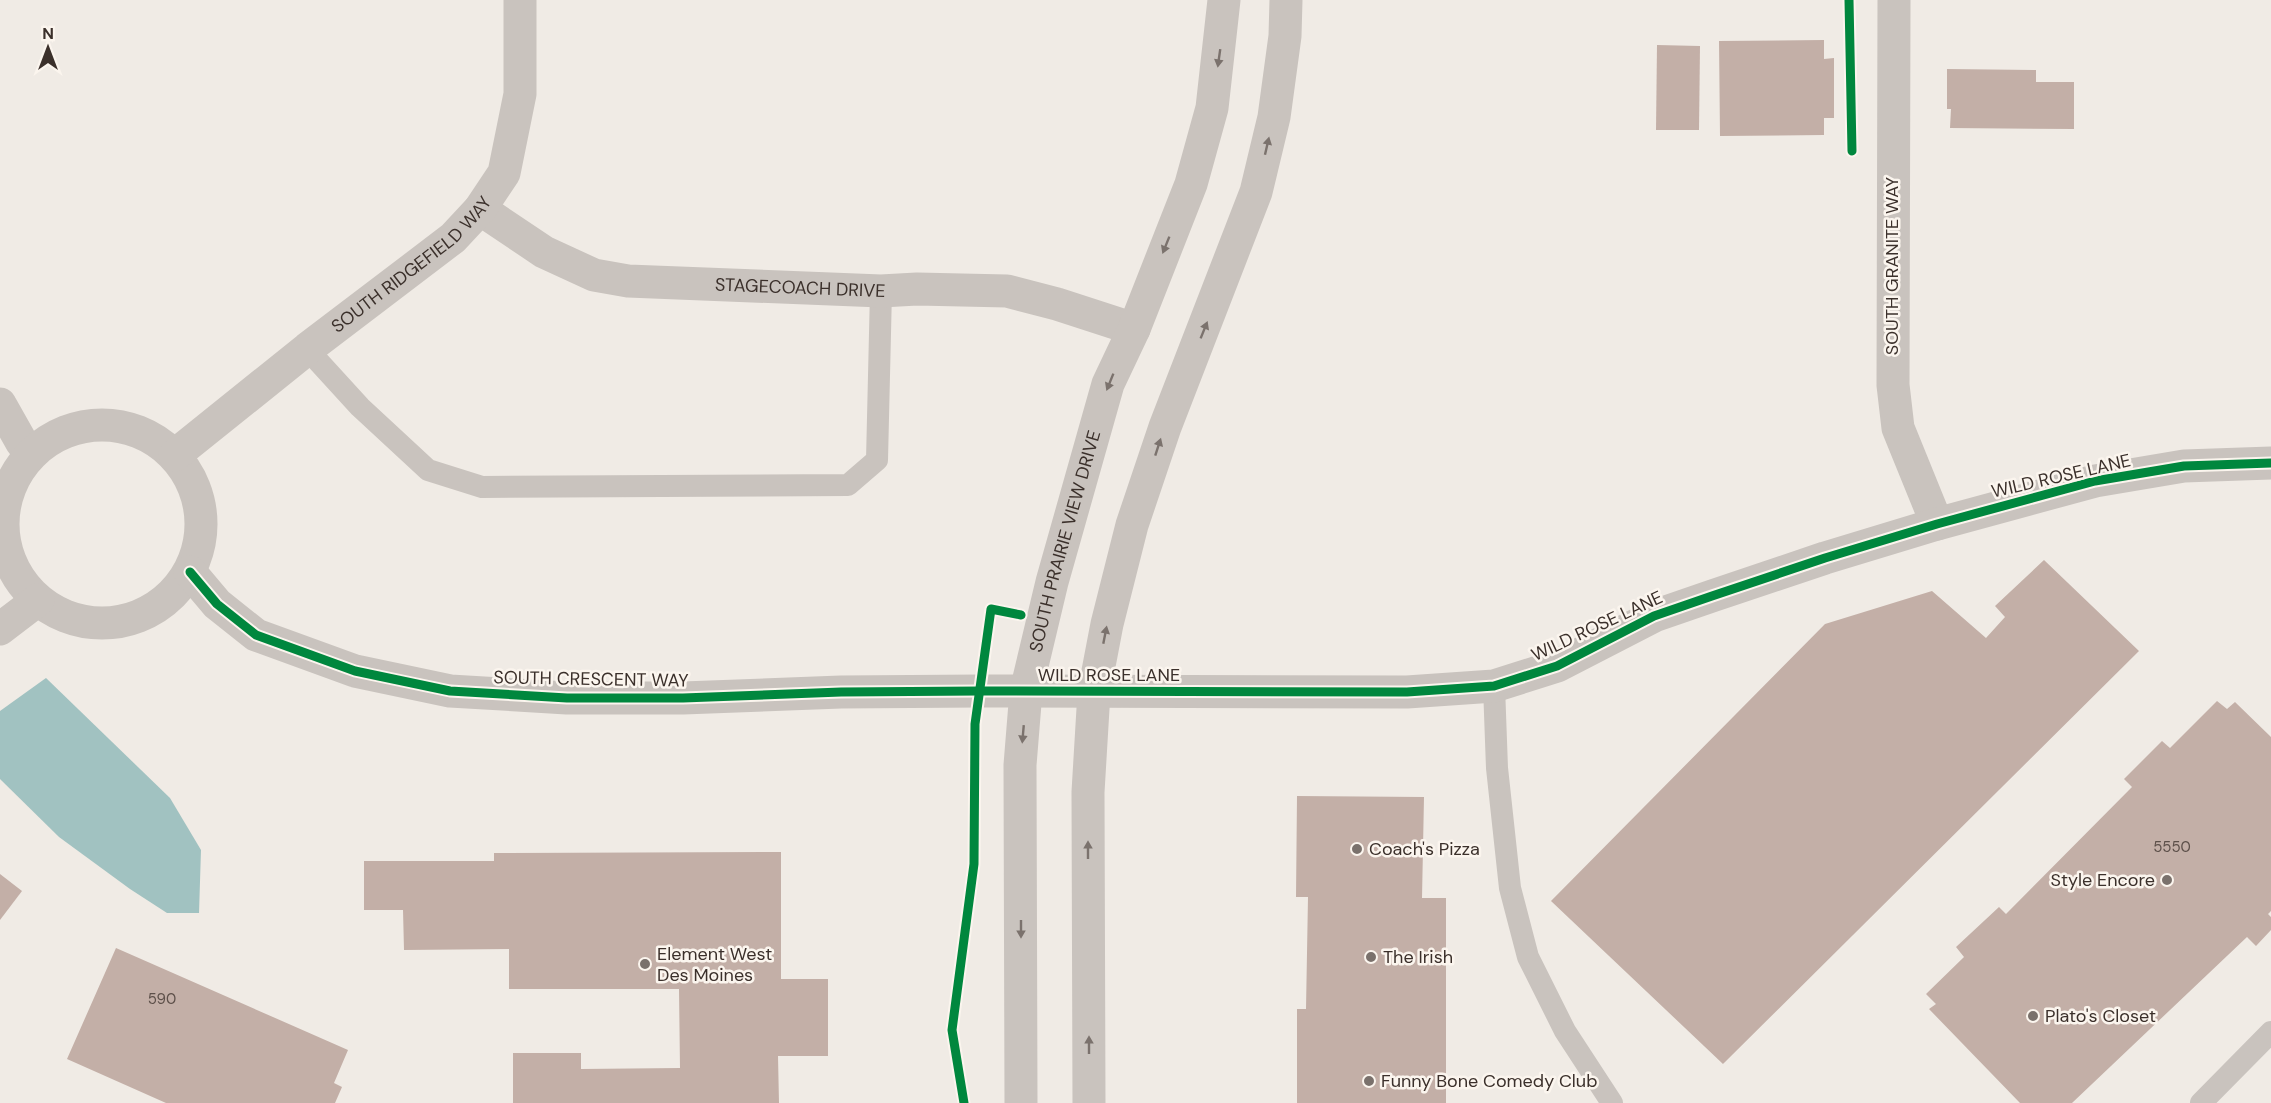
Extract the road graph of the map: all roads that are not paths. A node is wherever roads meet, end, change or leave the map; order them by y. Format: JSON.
{"nodes":[{"id":1,"x":520,"y":0,"type":"edge"},
{"id":2,"x":1224,"y":0,"type":"edge"},
{"id":3,"x":1286,"y":0,"type":"edge"},
{"id":4,"x":1894,"y":0,"type":"edge"},
{"id":5,"x":480,"y":209,"type":"junction"},
{"id":6,"x":881,"y":291,"type":"junction"},
{"id":7,"x":1134,"y":329,"type":"junction"},
{"id":8,"x":307,"y":349,"type":"junction"},
{"id":9,"x":0,"y":404,"type":"edge"},
{"id":10,"x":35,"y":450,"type":"junction"},
{"id":11,"x":175,"y":455,"type":"junction"},
{"id":12,"x":2271,"y":463,"type":"edge"},
{"id":13,"x":1937,"y":524,"type":"junction"},
{"id":14,"x":190,"y":572,"type":"junction"},
{"id":15,"x":38,"y":600,"type":"junction"},
{"id":16,"x":0,"y":629,"type":"edge"},
{"id":17,"x":1494,"y":686,"type":"junction"},
{"id":18,"x":1026,"y":691,"type":"junction"},
{"id":19,"x":1094,"y":692,"type":"junction"},
{"id":20,"x":2271,"y":1032,"type":"edge"},
{"id":21,"x":1022,"y":1103,"type":"edge"},
{"id":22,"x":1089,"y":1103,"type":"edge"},
{"id":23,"x":1612,"y":1103,"type":"edge"},
{"id":24,"x":2201,"y":1103,"type":"edge"}],
"edges":[{"from":1,"to":5,"type":"street","name":"SOUTH RIDGEFIELD WAY"},
{"from":2,"to":7,"type":"street","name":"SOUTH PRAIRIE VIEW DRIVE","one_way":true},
{"from":19,"to":3,"type":"street","one_way":true},
{"from":4,"to":13,"type":"street","name":"SOUTH GRANITE WAY"},
{"from":5,"to":6,"type":"street","name":"STAGECOACH DRIVE"},
{"from":5,"to":8,"type":"street","name":"SOUTH RIDGEFIELD WAY"},
{"from":6,"to":7,"type":"street","name":"STAGECOACH DRIVE"},
{"from":6,"to":8,"type":"lane"},
{"from":7,"to":18,"type":"street","name":"SOUTH PRAIRIE VIEW DRIVE","one_way":true},
{"from":8,"to":11,"type":"street","name":"SOUTH RIDGEFIELD WAY"},
{"from":9,"to":10,"type":"street"},
{"from":10,"to":11,"type":"street"},
{"from":10,"to":15,"type":"street"},
{"from":11,"to":14,"type":"street"},
{"from":12,"to":13,"type":"street","name":"WILD ROSE LANE"},
{"from":13,"to":17,"type":"street","name":"WILD ROSE LANE"},
{"from":14,"to":15,"type":"street"},
{"from":14,"to":18,"type":"street","name":"SOUTH CRESCENT WAY"},
{"from":15,"to":16,"type":"street"},
{"from":17,"to":19,"type":"street","name":"WILD ROSE LANE"},
{"from":17,"to":23,"type":"lane"},
{"from":18,"to":19,"type":"street","name":"WILD ROSE LANE"},
{"from":18,"to":21,"type":"street","name":"SOUTH PRAIRIE VIEW DRIVE","one_way":true},
{"from":22,"to":19,"type":"street","one_way":true},
{"from":20,"to":24,"type":"lane"}]}
